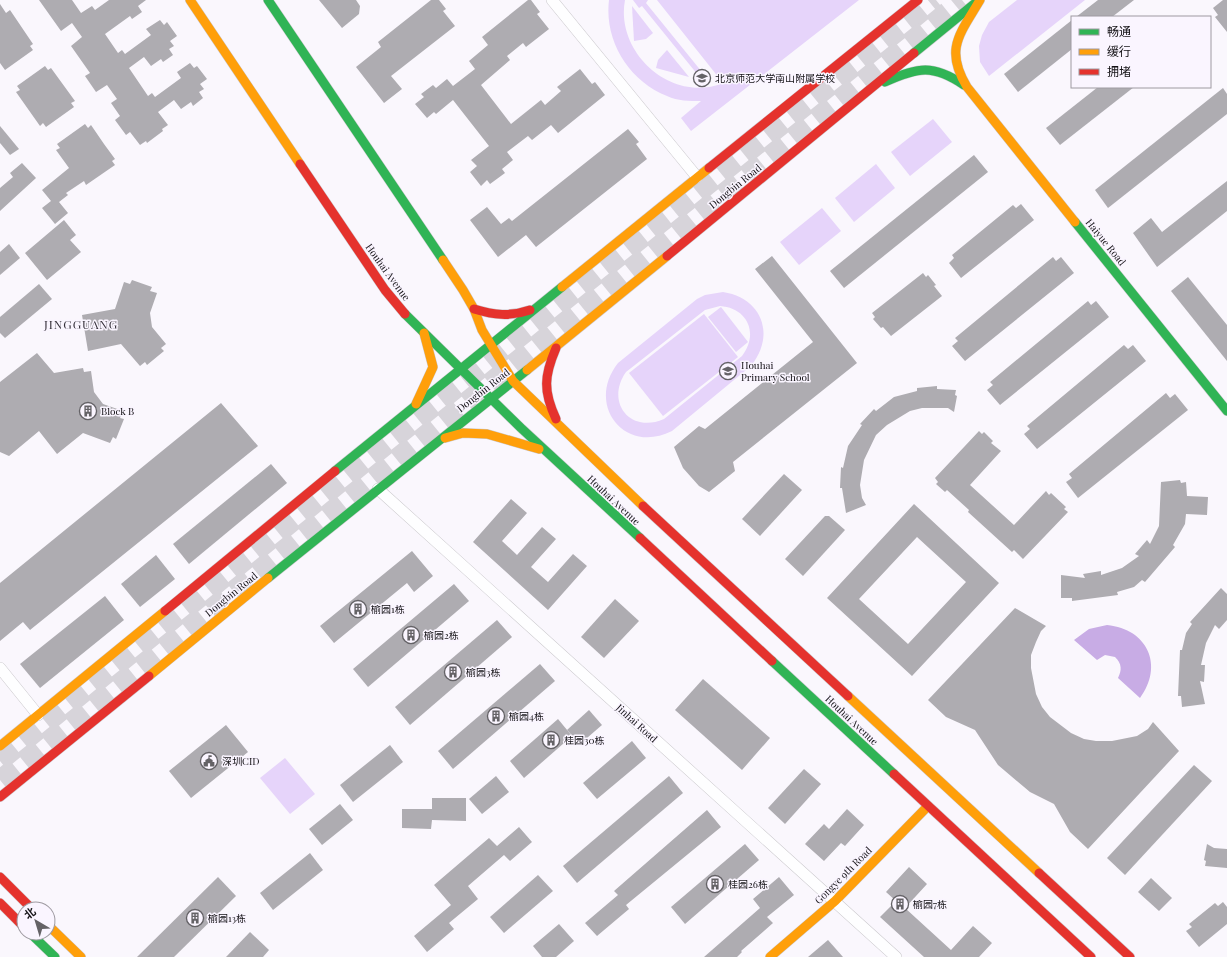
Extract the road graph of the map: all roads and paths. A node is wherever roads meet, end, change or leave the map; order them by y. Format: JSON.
{"nodes":[{"id":1,"x":190,"y":0,"type":"edge"},
{"id":2,"x":268,"y":0,"type":"edge"},
{"id":3,"x":552,"y":0,"type":"edge"},
{"id":4,"x":918,"y":0,"type":"edge"},
{"id":5,"x":980,"y":0,"type":"edge"},
{"id":6,"x":967,"y":87,"type":"junction"},
{"id":7,"x":872,"y":88,"type":"junction"},
{"id":8,"x":697,"y":177,"type":"junction"},
{"id":9,"x":537,"y":307,"type":"junction"},
{"id":10,"x":474,"y":309,"type":"junction"},
{"id":11,"x":424,"y":333,"type":"junction"},
{"id":12,"x":491,"y":344,"type":"junction"},
{"id":13,"x":557,"y":346,"type":"junction"},
{"id":14,"x":461,"y":369,"type":"junction"},
{"id":15,"x":513,"y":381,"type":"junction"},
{"id":16,"x":491,"y":398,"type":"junction"},
{"id":17,"x":412,"y":410,"type":"junction"},
{"id":18,"x":1227,"y":411,"type":"edge"},
{"id":19,"x":561,"y":428,"type":"junction"},
{"id":20,"x":437,"y":441,"type":"junction"},
{"id":21,"x":547,"y":452,"type":"junction"},
{"id":22,"x":378,"y":489,"type":"junction"},
{"id":23,"x":0,"y":668,"type":"edge"},
{"id":24,"x":38,"y":715,"type":"junction"},
{"id":25,"x":0,"y":746,"type":"edge"},
{"id":26,"x":0,"y":797,"type":"edge"},
{"id":27,"x":928,"y":806,"type":"junction"},
{"id":28,"x":0,"y":877,"type":"edge"},
{"id":29,"x":24,"y":901,"type":"edge"},
{"id":30,"x":835,"y":901,"type":"junction"},
{"id":31,"x":0,"y":903,"type":"edge"},
{"id":32,"x":16,"y":919,"type":"edge"},
{"id":33,"x":56,"y":933,"type":"edge"},
{"id":34,"x":38,"y":941,"type":"edge"},
{"id":35,"x":55,"y":957,"type":"edge"},
{"id":36,"x":81,"y":957,"type":"edge"},
{"id":37,"x":770,"y":957,"type":"edge"},
{"id":38,"x":896,"y":957,"type":"edge"},
{"id":39,"x":1091,"y":957,"type":"edge"},
{"id":40,"x":1130,"y":957,"type":"edge"}],
"edges":[{"from":1,"to":11,"type":"main road","name":"Houhai Avenue"},
{"from":2,"to":10,"type":"main road","name":"Houhai Avenue"},
{"from":3,"to":8,"type":"street"},
{"from":4,"to":8,"type":"main road"},
{"from":5,"to":6,"type":"main road"},
{"from":5,"to":7,"type":"main road","name":"Dongbin Road"},
{"from":6,"to":7,"type":"main road"},
{"from":6,"to":18,"type":"main road","name":"Haiyue Road"},
{"from":7,"to":13,"type":"main road","name":"Dongbin Road"},
{"from":8,"to":9,"type":"main road"},
{"from":9,"to":10,"type":"main road"},
{"from":9,"to":12,"type":"main road"},
{"from":10,"to":12,"type":"main road","name":"Houhai Avenue"},
{"from":11,"to":14,"type":"main road","name":"Houhai Avenue"},
{"from":11,"to":17,"type":"main road"},
{"from":12,"to":14,"type":"main road"},
{"from":12,"to":15,"type":"main road","name":"Houhai Avenue"},
{"from":13,"to":15,"type":"main road","name":"Dongbin Road"},
{"from":13,"to":19,"type":"main road"},
{"from":14,"to":16,"type":"main road","name":"Houhai Avenue"},
{"from":14,"to":17,"type":"main road"},
{"from":15,"to":16,"type":"main road","name":"Dongbin Road"},
{"from":15,"to":19,"type":"main road","name":"Houhai Avenue"},
{"from":16,"to":20,"type":"main road","name":"Dongbin Road"},
{"from":16,"to":21,"type":"main road","name":"Houhai Avenue"},
{"from":17,"to":24,"type":"main road"},
{"from":19,"to":40,"type":"main road","name":"Houhai Avenue"},
{"from":20,"to":21,"type":"main road"},
{"from":20,"to":22,"type":"main road","name":"Dongbin Road"},
{"from":21,"to":27,"type":"main road","name":"Houhai Avenue"},
{"from":22,"to":26,"type":"main road","name":"Dongbin Road"},
{"from":22,"to":30,"type":"street","name":"Jinhai Road"},
{"from":23,"to":24,"type":"street"},
{"from":24,"to":25,"type":"main road"},
{"from":27,"to":30,"type":"main road","name":"Gongye 9th Road"},
{"from":27,"to":39,"type":"main road","name":"Houhai Avenue"},
{"from":28,"to":29,"type":"main road"},
{"from":30,"to":37,"type":"main road","name":"Gongye 9th Road"},
{"from":30,"to":38,"type":"street","name":"Jinhai Road"},
{"from":31,"to":32,"type":"main road"},
{"from":33,"to":36,"type":"main road"},
{"from":34,"to":35,"type":"main road"}]}
